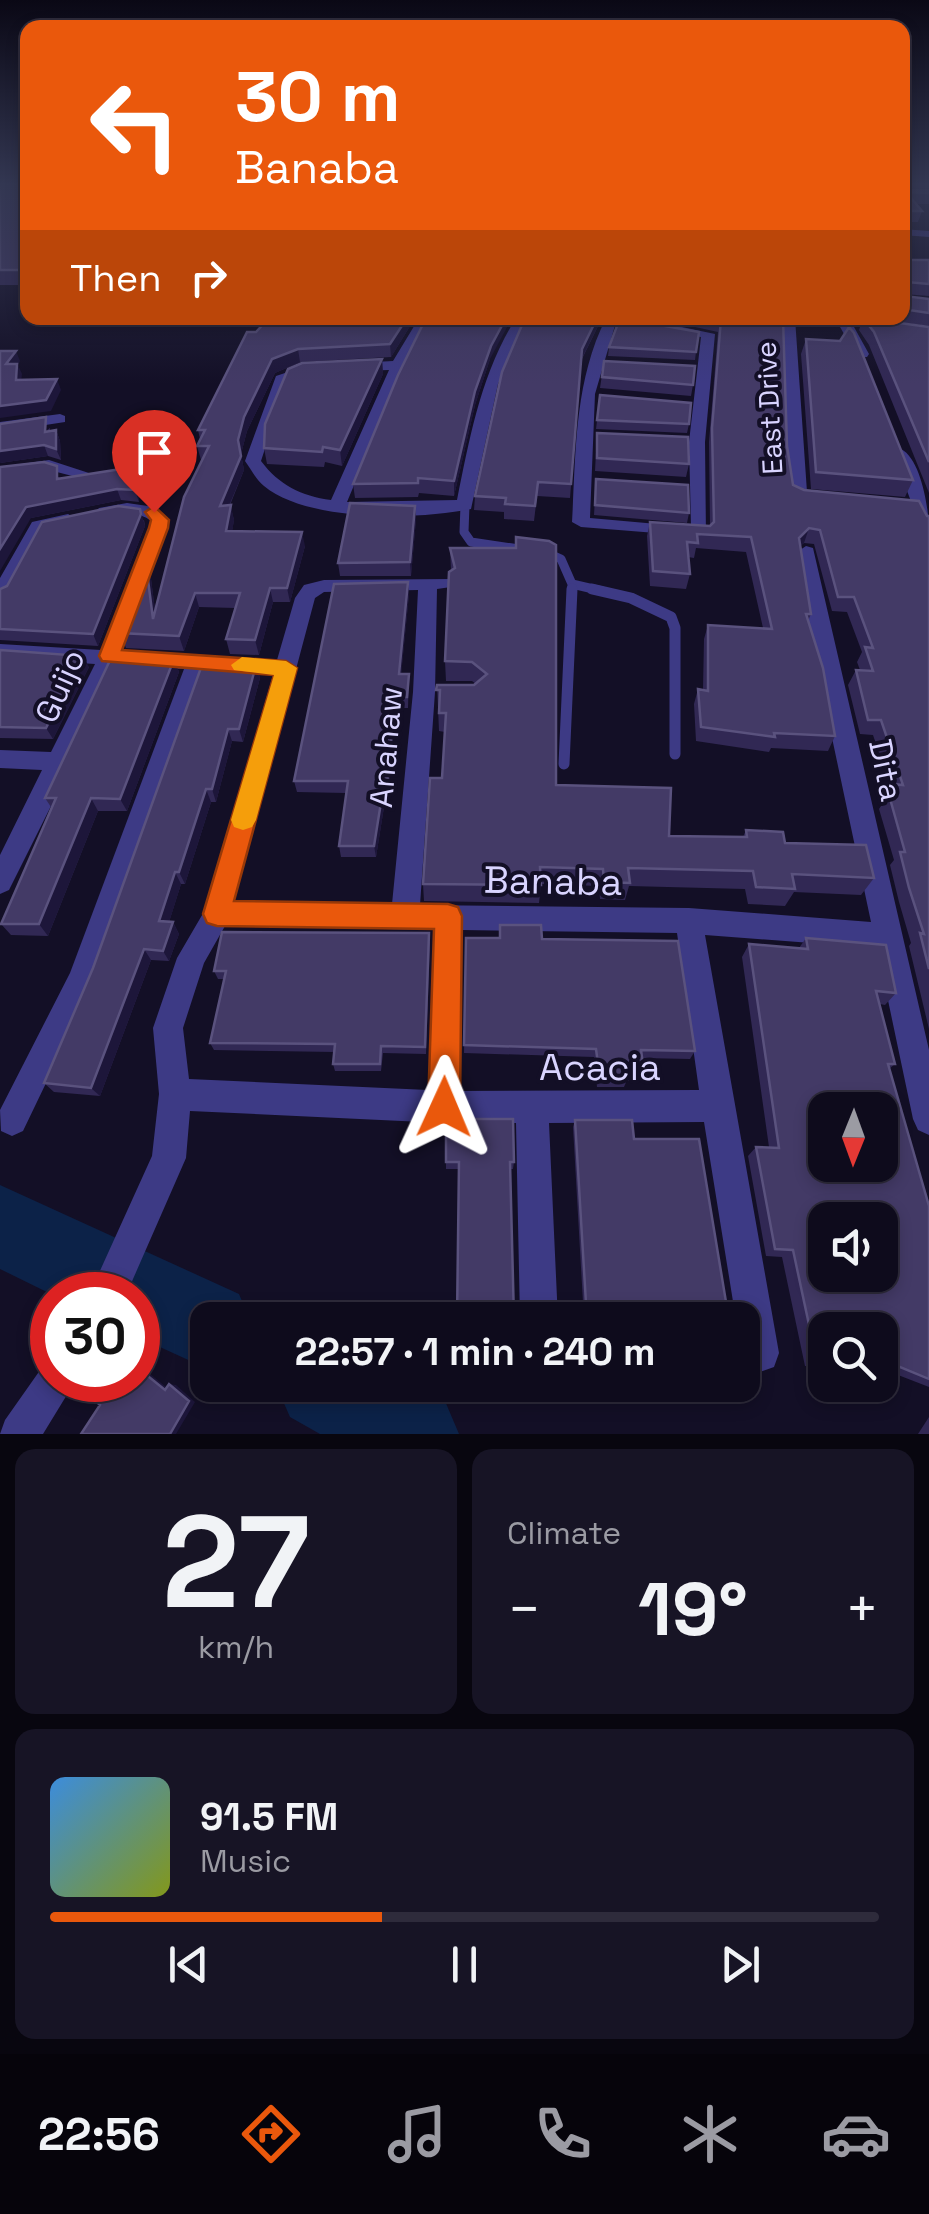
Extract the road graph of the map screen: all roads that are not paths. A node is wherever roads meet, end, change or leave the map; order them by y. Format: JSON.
{"nodes":[{"id":1,"x":421,"y":325,"type":"edge"},
{"id":2,"x":517,"y":325,"type":"edge"},
{"id":3,"x":608,"y":325,"type":"edge"},
{"id":4,"x":666,"y":325,"type":"edge"},
{"id":5,"x":789,"y":325,"type":"edge"},
{"id":6,"x":846,"y":325,"type":"edge"},
{"id":7,"x":591,"y":362,"type":"junction"},
{"id":8,"x":610,"y":363,"type":"edge"},
{"id":9,"x":866,"y":364,"type":"edge"},
{"id":10,"x":397,"y":366,"type":"junction"},
{"id":11,"x":339,"y":368,"type":"edge"},
{"id":12,"x":685,"y":368,"type":"edge"},
{"id":13,"x":320,"y":369,"type":"edge"},
{"id":14,"x":704,"y":369,"type":"junction"},
{"id":15,"x":586,"y":394,"type":"junction"},
{"id":16,"x":605,"y":396,"type":"edge"},
{"id":17,"x":680,"y":403,"type":"edge"},
{"id":18,"x":698,"y":405,"type":"junction"},
{"id":19,"x":60,"y":418,"type":"dead end"},
{"id":20,"x":0,"y":427,"type":"edge"},
{"id":21,"x":584,"y":436,"type":"junction"},
{"id":22,"x":894,"y":436,"type":"edge"},
{"id":23,"x":603,"y":438,"type":"edge"},
{"id":24,"x":678,"y":441,"type":"edge"},
{"id":25,"x":696,"y":442,"type":"junction"},
{"id":26,"x":0,"y":472,"type":"edge"},
{"id":27,"x":84,"y":474,"type":"edge"},
{"id":28,"x":584,"y":479,"type":"junction"},
{"id":29,"x":603,"y":480,"type":"edge"},
{"id":30,"x":679,"y":486,"type":"edge"},
{"id":31,"x":698,"y":487,"type":"junction"},
{"id":32,"x":834,"y":499,"type":"edge"},
{"id":33,"x":466,"y":506,"type":"junction"},
{"id":34,"x":336,"y":508,"type":"junction"},
{"id":35,"x":929,"y":525,"type":"edge"},
{"id":36,"x":806,"y":552,"type":"edge"},
{"id":37,"x":572,"y":584,"type":"junction"},
{"id":38,"x":0,"y":596,"type":"edge"},
{"id":39,"x":0,"y":651,"type":"edge"},
{"id":40,"x":109,"y":656,"type":"junction"},
{"id":41,"x":197,"y":662,"type":"junction"},
{"id":42,"x":286,"y":668,"type":"junction"},
{"id":43,"x":675,"y":754,"type":"dead end"},
{"id":44,"x":0,"y":759,"type":"edge"},
{"id":45,"x":61,"y":762,"type":"junction"},
{"id":46,"x":564,"y":764,"type":"dead end"},
{"id":47,"x":0,"y":882,"type":"edge"},
{"id":48,"x":217,"y":914,"type":"junction"},
{"id":49,"x":405,"y":916,"type":"junction"},
{"id":50,"x":448,"y":916,"type":"junction"},
{"id":51,"x":688,"y":921,"type":"junction"},
{"id":52,"x":886,"y":936,"type":"junction"},
{"id":53,"x":175,"y":1094,"type":"junction"},
{"id":54,"x":532,"y":1106,"type":"junction"},
{"id":55,"x":717,"y":1106,"type":"junction"},
{"id":56,"x":444,"y":1107,"type":"junction"},
{"id":57,"x":929,"y":1119,"type":"edge"},
{"id":58,"x":12,"y":1120,"type":"dead end"},
{"id":59,"x":118,"y":1272,"type":"edge"},
{"id":60,"x":537,"y":1302,"type":"edge"},
{"id":61,"x":751,"y":1302,"type":"edge"},
{"id":62,"x":42,"y":1402,"type":"edge"},
{"id":63,"x":20,"y":1434,"type":"edge"}],
"edges":[{"from":1,"to":10,"type":"street"},
{"from":2,"to":33,"type":"street"},
{"from":3,"to":7,"type":"street"},
{"from":4,"to":14,"type":"street"},
{"from":5,"to":32,"type":"street","name":"East Drive"},
{"from":6,"to":9,"type":"street"},
{"from":7,"to":8,"type":"street"},
{"from":7,"to":15,"type":"street"},
{"from":10,"to":11,"type":"street"},
{"from":10,"to":34,"type":"street"},
{"from":12,"to":14,"type":"street"},
{"from":13,"to":34,"type":"street"},
{"from":14,"to":18,"type":"street"},
{"from":15,"to":16,"type":"street"},
{"from":15,"to":21,"type":"street"},
{"from":17,"to":18,"type":"street"},
{"from":18,"to":25,"type":"street"},
{"from":19,"to":20,"type":"street"},
{"from":21,"to":23,"type":"street"},
{"from":21,"to":28,"type":"street"},
{"from":22,"to":35,"type":"street"},
{"from":24,"to":25,"type":"street"},
{"from":25,"to":31,"type":"street"},
{"from":26,"to":27,"type":"street"},
{"from":28,"to":29,"type":"street"},
{"from":28,"to":31,"type":"street"},
{"from":30,"to":31,"type":"street"},
{"from":33,"to":34,"type":"street"},
{"from":33,"to":37,"type":"lane"},
{"from":36,"to":52,"type":"street","name":"Dita"},
{"from":37,"to":43,"type":"lane"},
{"from":37,"to":46,"type":"lane"},
{"from":38,"to":40,"type":"street","name":"Guijo"},
{"from":39,"to":40,"type":"street"},
{"from":40,"to":41,"type":"street"},
{"from":40,"to":45,"type":"street","name":"Guijo"},
{"from":41,"to":42,"type":"street"},
{"from":41,"to":58,"type":"street"},
{"from":42,"to":48,"type":"street"},
{"from":42,"to":49,"type":"street","name":"Anahaw"},
{"from":44,"to":45,"type":"street"},
{"from":45,"to":47,"type":"street","name":"Guijo"},
{"from":48,"to":49,"type":"street","name":"Banaba"},
{"from":48,"to":53,"type":"street"},
{"from":49,"to":50,"type":"street","name":"Banaba"},
{"from":50,"to":51,"type":"street","name":"Banaba"},
{"from":50,"to":56,"type":"street"},
{"from":51,"to":52,"type":"street","name":"Banaba"},
{"from":51,"to":55,"type":"street","name":"Acacia"},
{"from":52,"to":57,"type":"street","name":"Dita"},
{"from":53,"to":56,"type":"street","name":"Acacia"},
{"from":53,"to":59,"type":"street"},
{"from":54,"to":55,"type":"street","name":"Acacia"},
{"from":54,"to":56,"type":"street","name":"Acacia"},
{"from":54,"to":60,"type":"street"},
{"from":55,"to":61,"type":"street"},
{"from":62,"to":63,"type":"street"}]}
